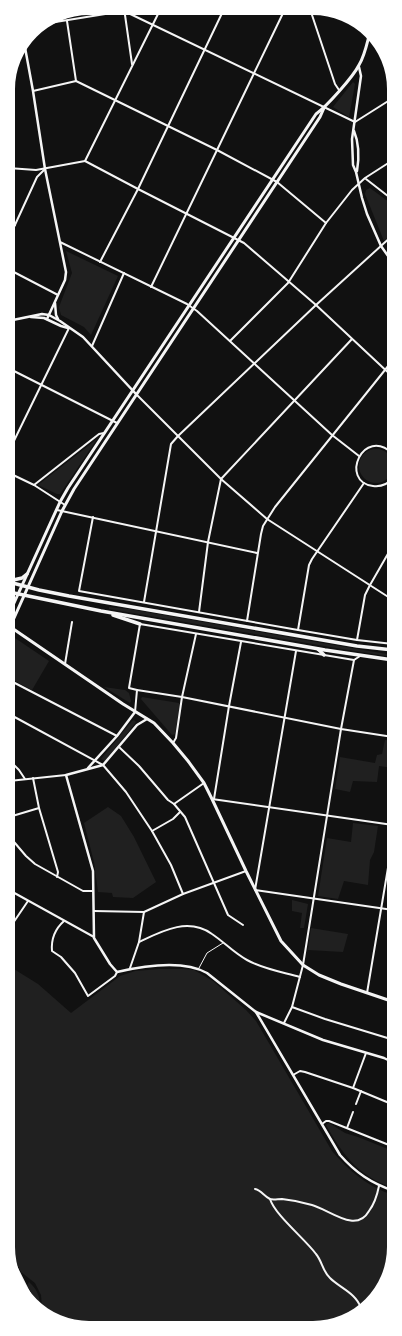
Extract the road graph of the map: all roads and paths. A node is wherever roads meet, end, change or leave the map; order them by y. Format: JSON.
{"nodes":[{"id":1,"x":93,"y":15,"type":"edge"},
{"id":2,"x":125,"y":15,"type":"edge"},
{"id":3,"x":135,"y":15,"type":"edge"},
{"id":4,"x":158,"y":15,"type":"edge"},
{"id":5,"x":221,"y":15,"type":"edge"},
{"id":6,"x":282,"y":15,"type":"edge"},
{"id":7,"x":312,"y":15,"type":"edge"},
{"id":8,"x":67,"y":20,"type":"junction"},
{"id":9,"x":60,"y":21,"type":"edge"},
{"id":10,"x":153,"y":25,"type":"junction"},
{"id":11,"x":368,"y":40,"type":"edge"},
{"id":12,"x":205,"y":50,"type":"junction"},
{"id":13,"x":26,"y":52,"type":"edge"},
{"id":14,"x":133,"y":66,"type":"junction"},
{"id":15,"x":359,"y":67,"type":"junction"},
{"id":16,"x":253,"y":74,"type":"junction"},
{"id":17,"x":76,"y":81,"type":"junction"},
{"id":18,"x":339,"y":90,"type":"junction"},
{"id":19,"x":33,"y":91,"type":"junction"},
{"id":20,"x":115,"y":101,"type":"junction"},
{"id":21,"x":387,"y":101,"type":"edge"},
{"id":22,"x":324,"y":108,"type":"junction"},
{"id":23,"x":355,"y":122,"type":"junction"},
{"id":24,"x":167,"y":126,"type":"junction"},
{"id":25,"x":216,"y":150,"type":"junction"},
{"id":26,"x":85,"y":161,"type":"junction"},
{"id":27,"x":387,"y":164,"type":"edge"},
{"id":28,"x":15,"y":168,"type":"edge"},
{"id":29,"x":45,"y":169,"type":"junction"},
{"id":30,"x":365,"y":178,"type":"junction"},
{"id":31,"x":275,"y":180,"type":"junction"},
{"id":32,"x":359,"y":184,"type":"junction"},
{"id":33,"x":138,"y":189,"type":"junction"},
{"id":34,"x":387,"y":195,"type":"edge"},
{"id":35,"x":186,"y":213,"type":"junction"},
{"id":36,"x":326,"y":223,"type":"junction"},
{"id":37,"x":15,"y":225,"type":"edge"},
{"id":38,"x":237,"y":238,"type":"junction"},
{"id":39,"x":387,"y":240,"type":"edge"},
{"id":40,"x":59,"y":242,"type":"junction"},
{"id":41,"x":381,"y":246,"type":"junction"},
{"id":42,"x":387,"y":254,"type":"edge"},
{"id":43,"x":100,"y":262,"type":"junction"},
{"id":44,"x":15,"y":273,"type":"edge"},
{"id":45,"x":124,"y":273,"type":"junction"},
{"id":46,"x":288,"y":282,"type":"junction"},
{"id":47,"x":151,"y":287,"type":"junction"},
{"id":48,"x":58,"y":295,"type":"junction"},
{"id":49,"x":55,"y":302,"type":"junction"},
{"id":50,"x":316,"y":305,"type":"junction"},
{"id":51,"x":191,"y":307,"type":"junction"},
{"id":52,"x":49,"y":315,"type":"junction"},
{"id":53,"x":30,"y":317,"type":"junction"},
{"id":54,"x":47,"y":319,"type":"junction"},
{"id":55,"x":15,"y":320,"type":"edge"},
{"id":56,"x":60,"y":321,"type":"junction"},
{"id":57,"x":69,"y":328,"type":"junction"},
{"id":58,"x":352,"y":339,"type":"junction"},
{"id":59,"x":230,"y":341,"type":"junction"},
{"id":60,"x":92,"y":346,"type":"junction"},
{"id":61,"x":254,"y":364,"type":"junction"},
{"id":62,"x":387,"y":368,"type":"edge"},
{"id":63,"x":385,"y":370,"type":"junction"},
{"id":64,"x":15,"y":371,"type":"edge"},
{"id":65,"x":42,"y":384,"type":"junction"},
{"id":66,"x":133,"y":390,"type":"junction"},
{"id":67,"x":136,"y":394,"type":"junction"},
{"id":68,"x":295,"y":400,"type":"junction"},
{"id":69,"x":112,"y":421,"type":"junction"},
{"id":70,"x":117,"y":423,"type":"junction"},
{"id":71,"x":104,"y":433,"type":"junction"},
{"id":72,"x":332,"y":434,"type":"junction"},
{"id":73,"x":178,"y":436,"type":"junction"},
{"id":74,"x":15,"y":439,"type":"edge"},
{"id":75,"x":387,"y":448,"type":"edge"},
{"id":76,"x":359,"y":456,"type":"junction"},
{"id":77,"x":15,"y":476,"type":"edge"},
{"id":78,"x":221,"y":479,"type":"junction"},
{"id":79,"x":364,"y":483,"type":"junction"},
{"id":80,"x":387,"y":484,"type":"edge"},
{"id":81,"x":34,"y":485,"type":"junction"},
{"id":82,"x":60,"y":502,"type":"junction"},
{"id":83,"x":65,"y":505,"type":"junction"},
{"id":84,"x":56,"y":510,"type":"junction"},
{"id":85,"x":62,"y":511,"type":"junction"},
{"id":86,"x":93,"y":517,"type":"junction"},
{"id":87,"x":267,"y":519,"type":"junction"},
{"id":88,"x":156,"y":531,"type":"junction"},
{"id":89,"x":208,"y":542,"type":"junction"},
{"id":90,"x":316,"y":552,"type":"junction"},
{"id":91,"x":257,"y":553,"type":"junction"},
{"id":92,"x":387,"y":556,"type":"edge"},
{"id":93,"x":27,"y":574,"type":"junction"},
{"id":94,"x":15,"y":580,"type":"edge"},
{"id":95,"x":15,"y":583,"type":"edge"},
{"id":96,"x":22,"y":585,"type":"junction"},
{"id":97,"x":370,"y":586,"type":"junction"},
{"id":98,"x":28,"y":587,"type":"junction"},
{"id":99,"x":15,"y":593,"type":"edge"},
{"id":100,"x":18,"y":594,"type":"junction"},
{"id":101,"x":24,"y":596,"type":"junction"},
{"id":102,"x":387,"y":596,"type":"edge"},
{"id":103,"x":15,"y":600,"type":"edge"},
{"id":104,"x":144,"y":602,"type":"junction"},
{"id":105,"x":101,"y":611,"type":"junction"},
{"id":106,"x":198,"y":612,"type":"junction"},
{"id":107,"x":15,"y":614,"type":"edge"},
{"id":108,"x":247,"y":621,"type":"junction"},
{"id":109,"x":72,"y":622,"type":"dead end"},
{"id":110,"x":140,"y":624,"type":"junction"},
{"id":111,"x":15,"y":630,"type":"edge"},
{"id":112,"x":298,"y":630,"type":"junction"},
{"id":113,"x":196,"y":634,"type":"junction"},
{"id":114,"x":357,"y":640,"type":"junction"},
{"id":115,"x":242,"y":642,"type":"junction"},
{"id":116,"x":387,"y":643,"type":"edge"},
{"id":117,"x":317,"y":648,"type":"junction"},
{"id":118,"x":387,"y":649,"type":"edge"},
{"id":119,"x":296,"y":652,"type":"junction"},
{"id":120,"x":324,"y":655,"type":"junction"},
{"id":121,"x":360,"y":656,"type":"junction"},
{"id":122,"x":387,"y":659,"type":"edge"},
{"id":123,"x":354,"y":660,"type":"junction"},
{"id":124,"x":65,"y":664,"type":"junction"},
{"id":125,"x":15,"y":683,"type":"edge"},
{"id":126,"x":137,"y":690,"type":"junction"},
{"id":127,"x":182,"y":697,"type":"junction"},
{"id":128,"x":229,"y":706,"type":"junction"},
{"id":129,"x":135,"y":712,"type":"junction"},
{"id":130,"x":15,"y":717,"type":"edge"},
{"id":131,"x":284,"y":717,"type":"junction"},
{"id":132,"x":147,"y":719,"type":"junction"},
{"id":133,"x":341,"y":729,"type":"junction"},
{"id":134,"x":117,"y":736,"type":"junction"},
{"id":135,"x":387,"y":736,"type":"edge"},
{"id":136,"x":173,"y":743,"type":"junction"},
{"id":137,"x":119,"y":747,"type":"junction"},
{"id":138,"x":96,"y":761,"type":"junction"},
{"id":139,"x":15,"y":765,"type":"edge"},
{"id":140,"x":103,"y":766,"type":"junction"},
{"id":141,"x":87,"y":769,"type":"junction"},
{"id":142,"x":66,"y":775,"type":"junction"},
{"id":143,"x":33,"y":778,"type":"junction"},
{"id":144,"x":25,"y":779,"type":"junction"},
{"id":145,"x":15,"y":780,"type":"edge"},
{"id":146,"x":204,"y":783,"type":"junction"},
{"id":147,"x":213,"y":799,"type":"junction"},
{"id":148,"x":174,"y":804,"type":"junction"},
{"id":149,"x":269,"y":807,"type":"junction"},
{"id":150,"x":39,"y":808,"type":"junction"},
{"id":151,"x":180,"y":812,"type":"junction"},
{"id":152,"x":15,"y":814,"type":"edge"},
{"id":153,"x":327,"y":816,"type":"junction"},
{"id":154,"x":387,"y":824,"type":"edge"},
{"id":155,"x":152,"y":831,"type":"junction"},
{"id":156,"x":15,"y":843,"type":"edge"},
{"id":157,"x":246,"y":871,"type":"junction"},
{"id":158,"x":387,"y":874,"type":"edge"},
{"id":159,"x":57,"y":877,"type":"junction"},
{"id":160,"x":214,"y":882,"type":"junction"},
{"id":161,"x":255,"y":890,"type":"junction"},
{"id":162,"x":93,"y":891,"type":"junction"},
{"id":163,"x":15,"y":893,"type":"edge"},
{"id":164,"x":183,"y":894,"type":"junction"},
{"id":165,"x":314,"y":899,"type":"junction"},
{"id":166,"x":28,"y":901,"type":"junction"},
{"id":167,"x":381,"y":909,"type":"junction"},
{"id":168,"x":387,"y":910,"type":"edge"},
{"id":169,"x":94,"y":911,"type":"junction"},
{"id":170,"x":144,"y":912,"type":"junction"},
{"id":171,"x":15,"y":920,"type":"edge"},
{"id":172,"x":64,"y":921,"type":"junction"},
{"id":173,"x":243,"y":925,"type":"dead end"},
{"id":174,"x":94,"y":938,"type":"junction"},
{"id":175,"x":139,"y":942,"type":"junction"},
{"id":176,"x":224,"y":943,"type":"junction"},
{"id":177,"x":303,"y":965,"type":"junction"},
{"id":178,"x":130,"y":968,"type":"junction"},
{"id":179,"x":199,"y":968,"type":"junction"},
{"id":180,"x":117,"y":972,"type":"junction"},
{"id":181,"x":300,"y":977,"type":"junction"},
{"id":182,"x":368,"y":992,"type":"junction"},
{"id":183,"x":387,"y":999,"type":"edge"},
{"id":184,"x":292,"y":1007,"type":"junction"},
{"id":185,"x":256,"y":1012,"type":"junction"},
{"id":186,"x":283,"y":1024,"type":"junction"},
{"id":187,"x":387,"y":1038,"type":"edge"},
{"id":188,"x":366,"y":1053,"type":"junction"},
{"id":189,"x":387,"y":1060,"type":"edge"},
{"id":190,"x":293,"y":1075,"type":"junction"},
{"id":191,"x":353,"y":1088,"type":"junction"},
{"id":192,"x":361,"y":1091,"type":"junction"},
{"id":193,"x":387,"y":1102,"type":"edge"},
{"id":194,"x":356,"y":1104,"type":"dead end"},
{"id":195,"x":353,"y":1112,"type":"dead end"},
{"id":196,"x":322,"y":1124,"type":"junction"},
{"id":197,"x":347,"y":1128,"type":"junction"},
{"id":198,"x":387,"y":1144,"type":"edge"},
{"id":199,"x":379,"y":1186,"type":"junction"},
{"id":200,"x":255,"y":1188,"type":"dead end"},
{"id":201,"x":387,"y":1189,"type":"edge"},
{"id":202,"x":270,"y":1199,"type":"junction"},
{"id":203,"x":360,"y":1304,"type":"edge"}],
"edges":[{"from":1,"to":8,"type":"street"},
{"from":2,"to":14,"type":"street"},
{"from":3,"to":10,"type":"street"},
{"from":4,"to":10,"type":"street"},
{"from":5,"to":12,"type":"street"},
{"from":6,"to":16,"type":"street"},
{"from":7,"to":18,"type":"street"},
{"from":8,"to":9,"type":"street"},
{"from":8,"to":17,"type":"street"},
{"from":10,"to":12,"type":"street"},
{"from":10,"to":14,"type":"street"},
{"from":11,"to":15,"type":"main road"},
{"from":12,"to":16,"type":"street"},
{"from":12,"to":24,"type":"street"},
{"from":13,"to":19,"type":"street"},
{"from":14,"to":20,"type":"street"},
{"from":15,"to":18,"type":"main road"},
{"from":15,"to":23,"type":"street"},
{"from":16,"to":22,"type":"street"},
{"from":16,"to":25,"type":"street"},
{"from":17,"to":19,"type":"street"},
{"from":17,"to":20,"type":"street"},
{"from":18,"to":22,"type":"main road"},
{"from":19,"to":29,"type":"street"},
{"from":20,"to":24,"type":"street"},
{"from":20,"to":26,"type":"street"},
{"from":21,"to":23,"type":"street"},
{"from":22,"to":23,"type":"street"},
{"from":22,"to":31,"type":"main road"},
{"from":23,"to":32,"type":"street"},
{"from":24,"to":25,"type":"street"},
{"from":24,"to":33,"type":"street"},
{"from":25,"to":31,"type":"street"},
{"from":25,"to":35,"type":"street"},
{"from":26,"to":29,"type":"street"},
{"from":26,"to":33,"type":"street"},
{"from":27,"to":30,"type":"street"},
{"from":28,"to":29,"type":"street"},
{"from":29,"to":37,"type":"street"},
{"from":29,"to":40,"type":"street"},
{"from":30,"to":32,"type":"street"},
{"from":30,"to":34,"type":"street"},
{"from":31,"to":36,"type":"street"},
{"from":31,"to":38,"type":"main road"},
{"from":32,"to":36,"type":"street"},
{"from":32,"to":41,"type":"street"},
{"from":33,"to":35,"type":"street"},
{"from":33,"to":43,"type":"street"},
{"from":35,"to":38,"type":"street"},
{"from":35,"to":47,"type":"street"},
{"from":36,"to":46,"type":"street"},
{"from":38,"to":46,"type":"street"},
{"from":38,"to":51,"type":"main road"},
{"from":39,"to":41,"type":"street"},
{"from":40,"to":43,"type":"street"},
{"from":40,"to":48,"type":"street"},
{"from":41,"to":42,"type":"street"},
{"from":41,"to":50,"type":"street"},
{"from":43,"to":45,"type":"street"},
{"from":44,"to":48,"type":"street"},
{"from":45,"to":47,"type":"street"},
{"from":45,"to":60,"type":"street"},
{"from":46,"to":50,"type":"street"},
{"from":46,"to":59,"type":"street"},
{"from":47,"to":51,"type":"street"},
{"from":48,"to":49,"type":"street"},
{"from":49,"to":52,"type":"street"},
{"from":49,"to":56,"type":"street"},
{"from":50,"to":58,"type":"street"},
{"from":50,"to":61,"type":"street"},
{"from":51,"to":59,"type":"street"},
{"from":51,"to":66,"type":"main road"},
{"from":51,"to":67,"type":"main road"},
{"from":52,"to":53,"type":"street"},
{"from":52,"to":54,"type":"street"},
{"from":52,"to":56,"type":"street"},
{"from":53,"to":54,"type":"street"},
{"from":53,"to":55,"type":"street"},
{"from":54,"to":57,"type":"street"},
{"from":56,"to":57,"type":"street"},
{"from":57,"to":60,"type":"street"},
{"from":57,"to":65,"type":"street"},
{"from":58,"to":63,"type":"street"},
{"from":58,"to":68,"type":"street"},
{"from":59,"to":61,"type":"street"},
{"from":60,"to":66,"type":"street"},
{"from":61,"to":68,"type":"street"},
{"from":61,"to":73,"type":"street"},
{"from":62,"to":63,"type":"street"},
{"from":63,"to":72,"type":"street"},
{"from":64,"to":65,"type":"street"},
{"from":65,"to":69,"type":"street"},
{"from":65,"to":74,"type":"street"},
{"from":66,"to":67,"type":"street"},
{"from":66,"to":69,"type":"main road"},
{"from":67,"to":70,"type":"main road"},
{"from":67,"to":73,"type":"street"},
{"from":68,"to":72,"type":"street"},
{"from":68,"to":78,"type":"street"},
{"from":69,"to":70,"type":"street"},
{"from":69,"to":71,"type":"main road"},
{"from":70,"to":83,"type":"main road"},
{"from":71,"to":81,"type":"street"},
{"from":71,"to":82,"type":"main road"},
{"from":72,"to":76,"type":"street"},
{"from":72,"to":87,"type":"street"},
{"from":73,"to":78,"type":"street"},
{"from":73,"to":88,"type":"street"},
{"from":75,"to":76,"type":"street"},
{"from":76,"to":79,"type":"street"},
{"from":77,"to":81,"type":"street"},
{"from":78,"to":87,"type":"street"},
{"from":78,"to":89,"type":"street"},
{"from":79,"to":80,"type":"street"},
{"from":79,"to":90,"type":"street"},
{"from":81,"to":82,"type":"street"},
{"from":82,"to":83,"type":"street"},
{"from":82,"to":84,"type":"main road"},
{"from":83,"to":85,"type":"main road"},
{"from":84,"to":85,"type":"street"},
{"from":84,"to":93,"type":"main road"},
{"from":85,"to":86,"type":"street"},
{"from":85,"to":98,"type":"main road"},
{"from":86,"to":88,"type":"street"},
{"from":86,"to":104,"type":"street"},
{"from":87,"to":90,"type":"street"},
{"from":87,"to":91,"type":"street"},
{"from":88,"to":89,"type":"street"},
{"from":88,"to":104,"type":"street"},
{"from":89,"to":91,"type":"street"},
{"from":89,"to":106,"type":"street"},
{"from":90,"to":97,"type":"street"},
{"from":90,"to":112,"type":"street"},
{"from":91,"to":108,"type":"street"},
{"from":92,"to":97,"type":"street"},
{"from":93,"to":94,"type":"main road"},
{"from":93,"to":96,"type":"main road"},
{"from":95,"to":96,"type":"main road"},
{"from":96,"to":98,"type":"main road"},
{"from":96,"to":100,"type":"main road"},
{"from":97,"to":102,"type":"street"},
{"from":97,"to":114,"type":"street"},
{"from":98,"to":101,"type":"main road"},
{"from":98,"to":118,"type":"main road"},
{"from":99,"to":100,"type":"main road"},
{"from":100,"to":101,"type":"main road"},
{"from":100,"to":103,"type":"main road"},
{"from":101,"to":105,"type":"main road"},
{"from":101,"to":107,"type":"main road"},
{"from":104,"to":106,"type":"street"},
{"from":105,"to":110,"type":"main road"},
{"from":105,"to":117,"type":"main road"},
{"from":106,"to":108,"type":"street"},
{"from":108,"to":112,"type":"street"},
{"from":109,"to":124,"type":"street"},
{"from":110,"to":113,"type":"street"},
{"from":110,"to":126,"type":"street"},
{"from":111,"to":124,"type":"main road"},
{"from":112,"to":114,"type":"street"},
{"from":113,"to":115,"type":"street"},
{"from":113,"to":127,"type":"street"},
{"from":114,"to":116,"type":"street"},
{"from":115,"to":119,"type":"street"},
{"from":115,"to":128,"type":"street"},
{"from":117,"to":120,"type":"main road"},
{"from":117,"to":121,"type":"main road"},
{"from":119,"to":120,"type":"street"},
{"from":119,"to":131,"type":"street"},
{"from":120,"to":123,"type":"street"},
{"from":121,"to":122,"type":"main road"},
{"from":121,"to":123,"type":"street"},
{"from":123,"to":133,"type":"street"},
{"from":124,"to":129,"type":"main road"},
{"from":125,"to":134,"type":"street"},
{"from":126,"to":127,"type":"street"},
{"from":126,"to":129,"type":"street"},
{"from":127,"to":128,"type":"street"},
{"from":127,"to":136,"type":"street"},
{"from":128,"to":131,"type":"street"},
{"from":128,"to":147,"type":"street"},
{"from":129,"to":132,"type":"main road"},
{"from":129,"to":134,"type":"street"},
{"from":130,"to":138,"type":"street"},
{"from":131,"to":133,"type":"street"},
{"from":131,"to":149,"type":"street"},
{"from":132,"to":136,"type":"main road"},
{"from":132,"to":137,"type":"street"},
{"from":133,"to":135,"type":"street"},
{"from":133,"to":153,"type":"street"},
{"from":134,"to":138,"type":"street"},
{"from":136,"to":146,"type":"main road"},
{"from":137,"to":140,"type":"street"},
{"from":137,"to":148,"type":"street"},
{"from":138,"to":140,"type":"street"},
{"from":138,"to":141,"type":"street"},
{"from":139,"to":144,"type":"street"},
{"from":140,"to":141,"type":"street"},
{"from":140,"to":155,"type":"street"},
{"from":141,"to":142,"type":"street"},
{"from":142,"to":143,"type":"street"},
{"from":142,"to":162,"type":"street"},
{"from":143,"to":144,"type":"street"},
{"from":143,"to":150,"type":"street"},
{"from":144,"to":145,"type":"street"},
{"from":146,"to":147,"type":"main road"},
{"from":146,"to":148,"type":"street"},
{"from":147,"to":149,"type":"street"},
{"from":147,"to":157,"type":"main road"},
{"from":148,"to":151,"type":"street"},
{"from":149,"to":153,"type":"street"},
{"from":149,"to":161,"type":"street"},
{"from":150,"to":152,"type":"street"},
{"from":150,"to":159,"type":"street"},
{"from":151,"to":155,"type":"street"},
{"from":151,"to":160,"type":"street"},
{"from":153,"to":154,"type":"street"},
{"from":153,"to":165,"type":"street"},
{"from":155,"to":164,"type":"street"},
{"from":156,"to":159,"type":"street"},
{"from":157,"to":160,"type":"street"},
{"from":157,"to":161,"type":"main road"},
{"from":158,"to":167,"type":"street"},
{"from":159,"to":162,"type":"street"},
{"from":160,"to":164,"type":"street"},
{"from":160,"to":173,"type":"street"},
{"from":161,"to":165,"type":"street"},
{"from":161,"to":177,"type":"main road"},
{"from":162,"to":169,"type":"street"},
{"from":163,"to":166,"type":"street"},
{"from":164,"to":170,"type":"street"},
{"from":165,"to":167,"type":"street"},
{"from":165,"to":177,"type":"street"},
{"from":166,"to":171,"type":"street"},
{"from":166,"to":172,"type":"street"},
{"from":167,"to":168,"type":"street"},
{"from":167,"to":182,"type":"street"},
{"from":169,"to":170,"type":"street"},
{"from":169,"to":174,"type":"street"},
{"from":170,"to":175,"type":"street"},
{"from":172,"to":174,"type":"street"},
{"from":172,"to":180,"type":"street"},
{"from":174,"to":180,"type":"street"},
{"from":175,"to":176,"type":"street"},
{"from":175,"to":178,"type":"street"},
{"from":176,"to":179,"type":"lane"},
{"from":176,"to":181,"type":"street"},
{"from":177,"to":181,"type":"street"},
{"from":177,"to":182,"type":"main road"},
{"from":178,"to":179,"type":"street"},
{"from":178,"to":180,"type":"street"},
{"from":179,"to":185,"type":"street"},
{"from":181,"to":184,"type":"street"},
{"from":182,"to":183,"type":"main road"},
{"from":184,"to":186,"type":"street"},
{"from":184,"to":187,"type":"street"},
{"from":185,"to":186,"type":"street"},
{"from":185,"to":190,"type":"street"},
{"from":186,"to":188,"type":"street"},
{"from":188,"to":189,"type":"street"},
{"from":188,"to":191,"type":"street"},
{"from":190,"to":191,"type":"street"},
{"from":190,"to":196,"type":"street"},
{"from":191,"to":192,"type":"street"},
{"from":192,"to":193,"type":"street"},
{"from":192,"to":194,"type":"street"},
{"from":195,"to":197,"type":"street"},
{"from":196,"to":197,"type":"street"},
{"from":196,"to":199,"type":"street"},
{"from":197,"to":198,"type":"street"},
{"from":199,"to":201,"type":"street"},
{"from":199,"to":202,"type":"street"},
{"from":200,"to":202,"type":"street"},
{"from":202,"to":203,"type":"street"}]}
